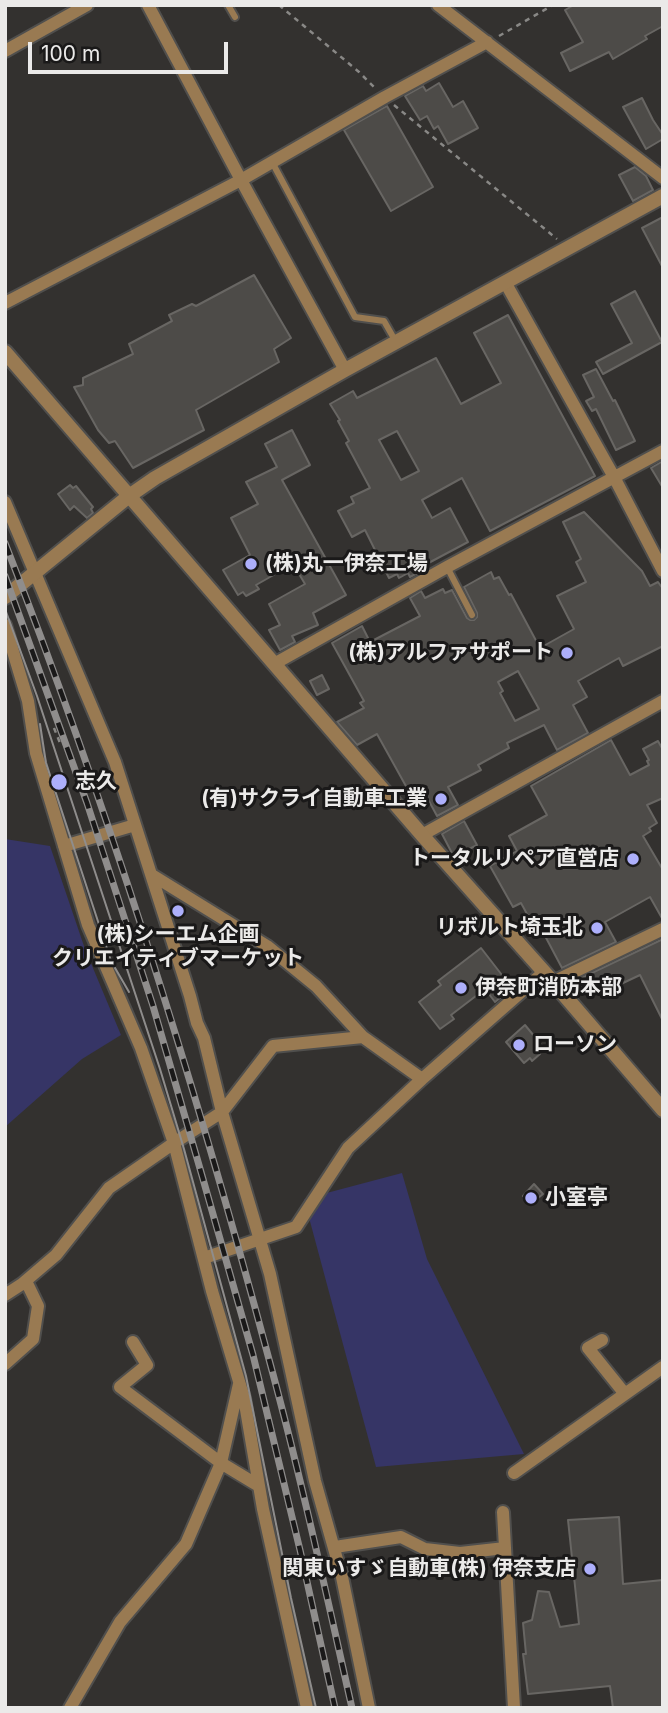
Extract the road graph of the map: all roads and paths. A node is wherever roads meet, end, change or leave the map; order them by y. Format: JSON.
{"nodes":[{"id":1,"x":148,"y":5,"type":"edge"},
{"id":2,"x":228,"y":5,"type":"edge"},
{"id":3,"x":279,"y":5,"type":"edge"},
{"id":4,"x":438,"y":5,"type":"edge"},
{"id":5,"x":553,"y":5,"type":"edge"},
{"id":6,"x":84,"y":6,"type":"edge"},
{"id":7,"x":234,"y":17,"type":"dead end"},
{"id":8,"x":486,"y":43,"type":"junction"},
{"id":9,"x":5,"y":51,"type":"edge"},
{"id":10,"x":384,"y":97,"type":"junction"},
{"id":11,"x":272,"y":162,"type":"junction"},
{"id":12,"x":663,"y":178,"type":"edge"},
{"id":13,"x":241,"y":180,"type":"junction"},
{"id":14,"x":663,"y":196,"type":"edge"},
{"id":15,"x":567,"y":248,"type":"junction"},
{"id":16,"x":505,"y":282,"type":"junction"},
{"id":17,"x":5,"y":303,"type":"edge"},
{"id":18,"x":396,"y":343,"type":"junction"},
{"id":19,"x":5,"y":352,"type":"edge"},
{"id":20,"x":345,"y":370,"type":"junction"},
{"id":21,"x":663,"y":451,"type":"edge"},
{"id":22,"x":614,"y":477,"type":"junction"},
{"id":23,"x":130,"y":496,"type":"junction"},
{"id":24,"x":5,"y":502,"type":"edge"},
{"id":25,"x":447,"y":567,"type":"junction"},
{"id":26,"x":663,"y":571,"type":"edge"},
{"id":27,"x":34,"y":573,"type":"junction"},
{"id":28,"x":5,"y":597,"type":"edge"},
{"id":29,"x":472,"y":615,"type":"dead end"},
{"id":30,"x":5,"y":625,"type":"edge"},
{"id":31,"x":274,"y":664,"type":"junction"},
{"id":32,"x":663,"y":701,"type":"edge"},
{"id":33,"x":54,"y":728,"type":"dead end"},
{"id":34,"x":60,"y":743,"type":"dead end"},
{"id":35,"x":135,"y":825,"type":"junction"},
{"id":36,"x":422,"y":835,"type":"junction"},
{"id":37,"x":64,"y":846,"type":"junction"},
{"id":38,"x":152,"y":875,"type":"junction"},
{"id":39,"x":663,"y":929,"type":"edge"},
{"id":40,"x":548,"y":977,"type":"junction"},
{"id":41,"x":363,"y":1037,"type":"junction"},
{"id":42,"x":422,"y":1079,"type":"junction"},
{"id":43,"x":663,"y":1110,"type":"edge"},
{"id":44,"x":222,"y":1112,"type":"junction"},
{"id":45,"x":174,"y":1143,"type":"junction"},
{"id":46,"x":261,"y":1239,"type":"junction"},
{"id":47,"x":204,"y":1258,"type":"junction"},
{"id":48,"x":26,"y":1281,"type":"junction"},
{"id":49,"x":5,"y":1295,"type":"edge"},
{"id":50,"x":602,"y":1340,"type":"dead end"},
{"id":51,"x":133,"y":1342,"type":"dead end"},
{"id":52,"x":5,"y":1364,"type":"edge"},
{"id":53,"x":663,"y":1367,"type":"edge"},
{"id":54,"x":240,"y":1383,"type":"junction"},
{"id":55,"x":625,"y":1394,"type":"junction"},
{"id":56,"x":221,"y":1463,"type":"junction"},
{"id":57,"x":514,"y":1473,"type":"dead end"},
{"id":58,"x":259,"y":1486,"type":"junction"},
{"id":59,"x":503,"y":1512,"type":"dead end"},
{"id":60,"x":335,"y":1547,"type":"junction"},
{"id":61,"x":505,"y":1548,"type":"junction"},
{"id":62,"x":70,"y":1708,"type":"edge"},
{"id":63,"x":307,"y":1708,"type":"edge"},
{"id":64,"x":369,"y":1708,"type":"edge"},
{"id":65,"x":514,"y":1708,"type":"edge"}],
"edges":[{"from":1,"to":13,"type":"street"},
{"from":2,"to":7,"type":"lane"},
{"from":3,"to":10,"type":"path"},
{"from":4,"to":8,"type":"street"},
{"from":5,"to":8,"type":"path"},
{"from":6,"to":9,"type":"street"},
{"from":8,"to":10,"type":"street"},
{"from":8,"to":12,"type":"street"},
{"from":10,"to":11,"type":"street"},
{"from":10,"to":15,"type":"path"},
{"from":11,"to":13,"type":"street"},
{"from":11,"to":18,"type":"lane"},
{"from":13,"to":17,"type":"street"},
{"from":13,"to":20,"type":"street"},
{"from":14,"to":15,"type":"street"},
{"from":15,"to":16,"type":"street"},
{"from":16,"to":18,"type":"street"},
{"from":16,"to":22,"type":"street"},
{"from":18,"to":20,"type":"street"},
{"from":19,"to":23,"type":"street"},
{"from":20,"to":23,"type":"street"},
{"from":21,"to":22,"type":"street"},
{"from":22,"to":25,"type":"street"},
{"from":22,"to":26,"type":"street"},
{"from":23,"to":27,"type":"street"},
{"from":23,"to":31,"type":"street"},
{"from":24,"to":27,"type":"street"},
{"from":25,"to":29,"type":"lane"},
{"from":25,"to":31,"type":"street"},
{"from":27,"to":28,"type":"street"},
{"from":27,"to":35,"type":"street"},
{"from":30,"to":37,"type":"street"},
{"from":31,"to":36,"type":"street"},
{"from":32,"to":36,"type":"street"},
{"from":33,"to":34,"type":"path"},
{"from":35,"to":37,"type":"street"},
{"from":35,"to":38,"type":"street"},
{"from":36,"to":40,"type":"street"},
{"from":37,"to":45,"type":"street"},
{"from":38,"to":41,"type":"street"},
{"from":38,"to":44,"type":"street"},
{"from":39,"to":40,"type":"street"},
{"from":40,"to":42,"type":"street"},
{"from":40,"to":43,"type":"street"},
{"from":41,"to":42,"type":"street"},
{"from":41,"to":44,"type":"street"},
{"from":42,"to":46,"type":"street"},
{"from":44,"to":45,"type":"street"},
{"from":44,"to":46,"type":"street"},
{"from":45,"to":47,"type":"street"},
{"from":45,"to":48,"type":"street"},
{"from":46,"to":47,"type":"street"},
{"from":46,"to":60,"type":"street"},
{"from":47,"to":54,"type":"street"},
{"from":48,"to":49,"type":"street"},
{"from":48,"to":52,"type":"street"},
{"from":50,"to":55,"type":"street"},
{"from":51,"to":56,"type":"street"},
{"from":53,"to":55,"type":"street"},
{"from":54,"to":56,"type":"street"},
{"from":54,"to":58,"type":"street"},
{"from":55,"to":57,"type":"street"},
{"from":56,"to":58,"type":"street"},
{"from":56,"to":62,"type":"street"},
{"from":58,"to":63,"type":"street"},
{"from":59,"to":61,"type":"street"},
{"from":60,"to":61,"type":"street"},
{"from":60,"to":64,"type":"street"},
{"from":61,"to":65,"type":"street"}]}
